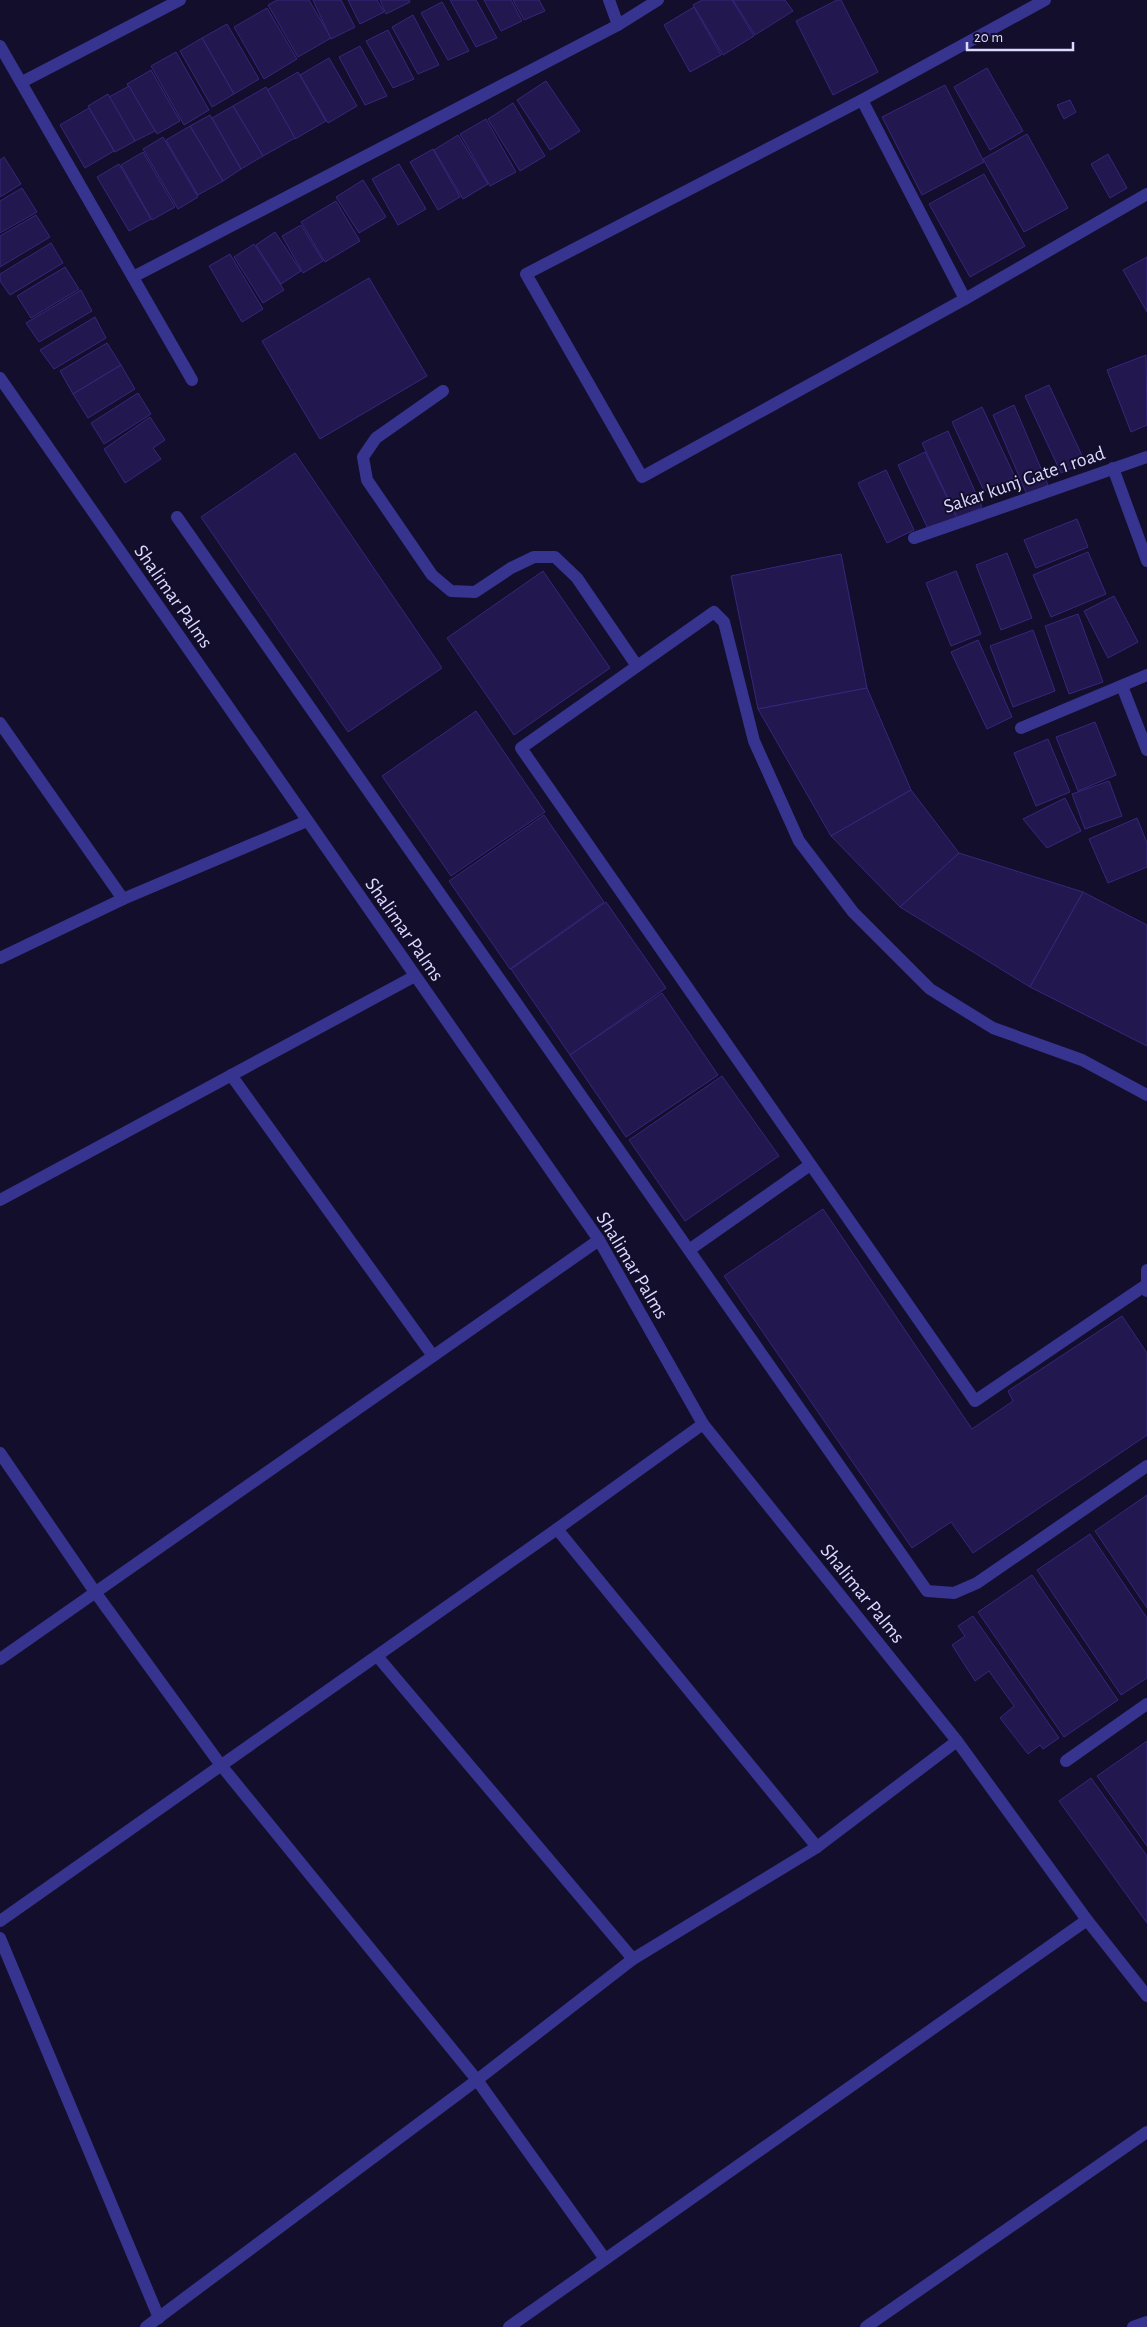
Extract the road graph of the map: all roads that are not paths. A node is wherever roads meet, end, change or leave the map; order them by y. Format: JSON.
{"nodes":[{"id":1,"x":180,"y":0,"type":"edge"},
{"id":2,"x":609,"y":0,"type":"edge"},
{"id":3,"x":658,"y":0,"type":"edge"},
{"id":4,"x":1045,"y":0,"type":"edge"},
{"id":5,"x":618,"y":25,"type":"junction"},
{"id":6,"x":0,"y":46,"type":"edge"},
{"id":7,"x":22,"y":82,"type":"junction"},
{"id":8,"x":862,"y":100,"type":"junction"},
{"id":9,"x":1147,"y":194,"type":"edge"},
{"id":10,"x":133,"y":277,"type":"junction"},
{"id":11,"x":965,"y":299,"type":"junction"},
{"id":12,"x":0,"y":378,"type":"edge"},
{"id":13,"x":192,"y":380,"type":"dead end"},
{"id":14,"x":442,"y":391,"type":"dead end"},
{"id":15,"x":1147,"y":457,"type":"edge"},
{"id":16,"x":1113,"y":468,"type":"junction"},
{"id":17,"x":177,"y":517,"type":"dead end"},
{"id":18,"x":914,"y":538,"type":"dead end"},
{"id":19,"x":1147,"y":561,"type":"edge"},
{"id":20,"x":637,"y":666,"type":"junction"},
{"id":21,"x":1147,"y":675,"type":"edge"},
{"id":22,"x":1122,"y":686,"type":"junction"},
{"id":23,"x":0,"y":723,"type":"edge"},
{"id":24,"x":1021,"y":728,"type":"dead end"},
{"id":25,"x":4,"y":738,"type":"edge"},
{"id":26,"x":1147,"y":750,"type":"edge"},
{"id":27,"x":307,"y":820,"type":"junction"},
{"id":28,"x":123,"y":899,"type":"junction"},
{"id":29,"x":0,"y":958,"type":"edge"},
{"id":30,"x":415,"y":976,"type":"junction"},
{"id":31,"x":231,"y":1075,"type":"junction"},
{"id":32,"x":1147,"y":1095,"type":"edge"},
{"id":33,"x":810,"y":1165,"type":"junction"},
{"id":34,"x":0,"y":1200,"type":"edge"},
{"id":35,"x":599,"y":1240,"type":"junction"},
{"id":36,"x":689,"y":1250,"type":"junction"},
{"id":37,"x":1147,"y":1270,"type":"edge"},
{"id":38,"x":1146,"y":1288,"type":"edge"},
{"id":39,"x":432,"y":1356,"type":"junction"},
{"id":40,"x":703,"y":1424,"type":"junction"},
{"id":41,"x":0,"y":1452,"type":"edge"},
{"id":42,"x":1147,"y":1466,"type":"edge"},
{"id":43,"x":557,"y":1529,"type":"junction"},
{"id":44,"x":95,"y":1592,"type":"junction"},
{"id":45,"x":377,"y":1656,"type":"junction"},
{"id":46,"x":0,"y":1659,"type":"edge"},
{"id":47,"x":1147,"y":1704,"type":"edge"},
{"id":48,"x":957,"y":1740,"type":"junction"},
{"id":49,"x":1066,"y":1760,"type":"dead end"},
{"id":50,"x":220,"y":1764,"type":"junction"},
{"id":51,"x":817,"y":1847,"type":"junction"},
{"id":52,"x":1087,"y":1920,"type":"junction"},
{"id":53,"x":0,"y":1921,"type":"edge"},
{"id":54,"x":0,"y":1938,"type":"edge"},
{"id":55,"x":633,"y":1959,"type":"junction"},
{"id":56,"x":1147,"y":1996,"type":"edge"},
{"id":57,"x":477,"y":2080,"type":"junction"},
{"id":58,"x":1147,"y":2132,"type":"edge"},
{"id":59,"x":605,"y":2258,"type":"junction"},
{"id":60,"x":159,"y":2318,"type":"junction"},
{"id":61,"x":1147,"y":2322,"type":"edge"},
{"id":62,"x":146,"y":2327,"type":"edge"},
{"id":63,"x":510,"y":2327,"type":"edge"},
{"id":64,"x":866,"y":2327,"type":"edge"},
{"id":65,"x":1133,"y":2327,"type":"edge"}],
"edges":[{"from":1,"to":7,"type":"street"},
{"from":2,"to":5,"type":"street"},
{"from":3,"to":5,"type":"street"},
{"from":4,"to":8,"type":"street"},
{"from":5,"to":10,"type":"street"},
{"from":6,"to":7,"type":"street"},
{"from":7,"to":10,"type":"street"},
{"from":8,"to":11,"type":"street"},
{"from":8,"to":11,"type":"street"},
{"from":9,"to":11,"type":"street"},
{"from":10,"to":13,"type":"street"},
{"from":12,"to":27,"type":"street","name":"Shalimar Palms"},
{"from":14,"to":20,"type":"street"},
{"from":15,"to":16,"type":"street","name":"Sakar kunj Gate 1 road"},
{"from":16,"to":18,"type":"street","name":"Sakar kunj Gate 1 road"},
{"from":16,"to":19,"type":"street"},
{"from":17,"to":36,"type":"street"},
{"from":20,"to":32,"type":"street"},
{"from":20,"to":33,"type":"street"},
{"from":21,"to":22,"type":"street"},
{"from":22,"to":24,"type":"street"},
{"from":22,"to":26,"type":"street"},
{"from":23,"to":25,"type":"street"},
{"from":25,"to":28,"type":"street"},
{"from":27,"to":28,"type":"street"},
{"from":27,"to":30,"type":"street","name":"Shalimar Palms"},
{"from":28,"to":29,"type":"street"},
{"from":30,"to":31,"type":"street"},
{"from":30,"to":35,"type":"street","name":"Shalimar Palms"},
{"from":31,"to":34,"type":"street"},
{"from":31,"to":39,"type":"street"},
{"from":33,"to":36,"type":"street"},
{"from":33,"to":38,"type":"street"},
{"from":35,"to":39,"type":"street"},
{"from":35,"to":40,"type":"street","name":"Shalimar Palms"},
{"from":36,"to":42,"type":"street"},
{"from":37,"to":38,"type":"street"},
{"from":39,"to":44,"type":"street"},
{"from":40,"to":43,"type":"street"},
{"from":40,"to":48,"type":"street","name":"Shalimar Palms"},
{"from":41,"to":44,"type":"street"},
{"from":43,"to":45,"type":"street"},
{"from":43,"to":51,"type":"street"},
{"from":44,"to":46,"type":"street"},
{"from":44,"to":50,"type":"street"},
{"from":45,"to":50,"type":"street"},
{"from":45,"to":55,"type":"street"},
{"from":47,"to":49,"type":"street"},
{"from":48,"to":51,"type":"street"},
{"from":48,"to":52,"type":"street","name":"Shalimar Palms"},
{"from":50,"to":53,"type":"street"},
{"from":50,"to":57,"type":"street"},
{"from":51,"to":55,"type":"street"},
{"from":52,"to":56,"type":"street","name":"Shalimar Palms"},
{"from":52,"to":59,"type":"street"},
{"from":54,"to":60,"type":"street"},
{"from":55,"to":57,"type":"street"},
{"from":57,"to":59,"type":"street"},
{"from":57,"to":60,"type":"street"},
{"from":58,"to":64,"type":"street"},
{"from":59,"to":63,"type":"street"},
{"from":60,"to":62,"type":"street"},
{"from":61,"to":65,"type":"street"}]}
